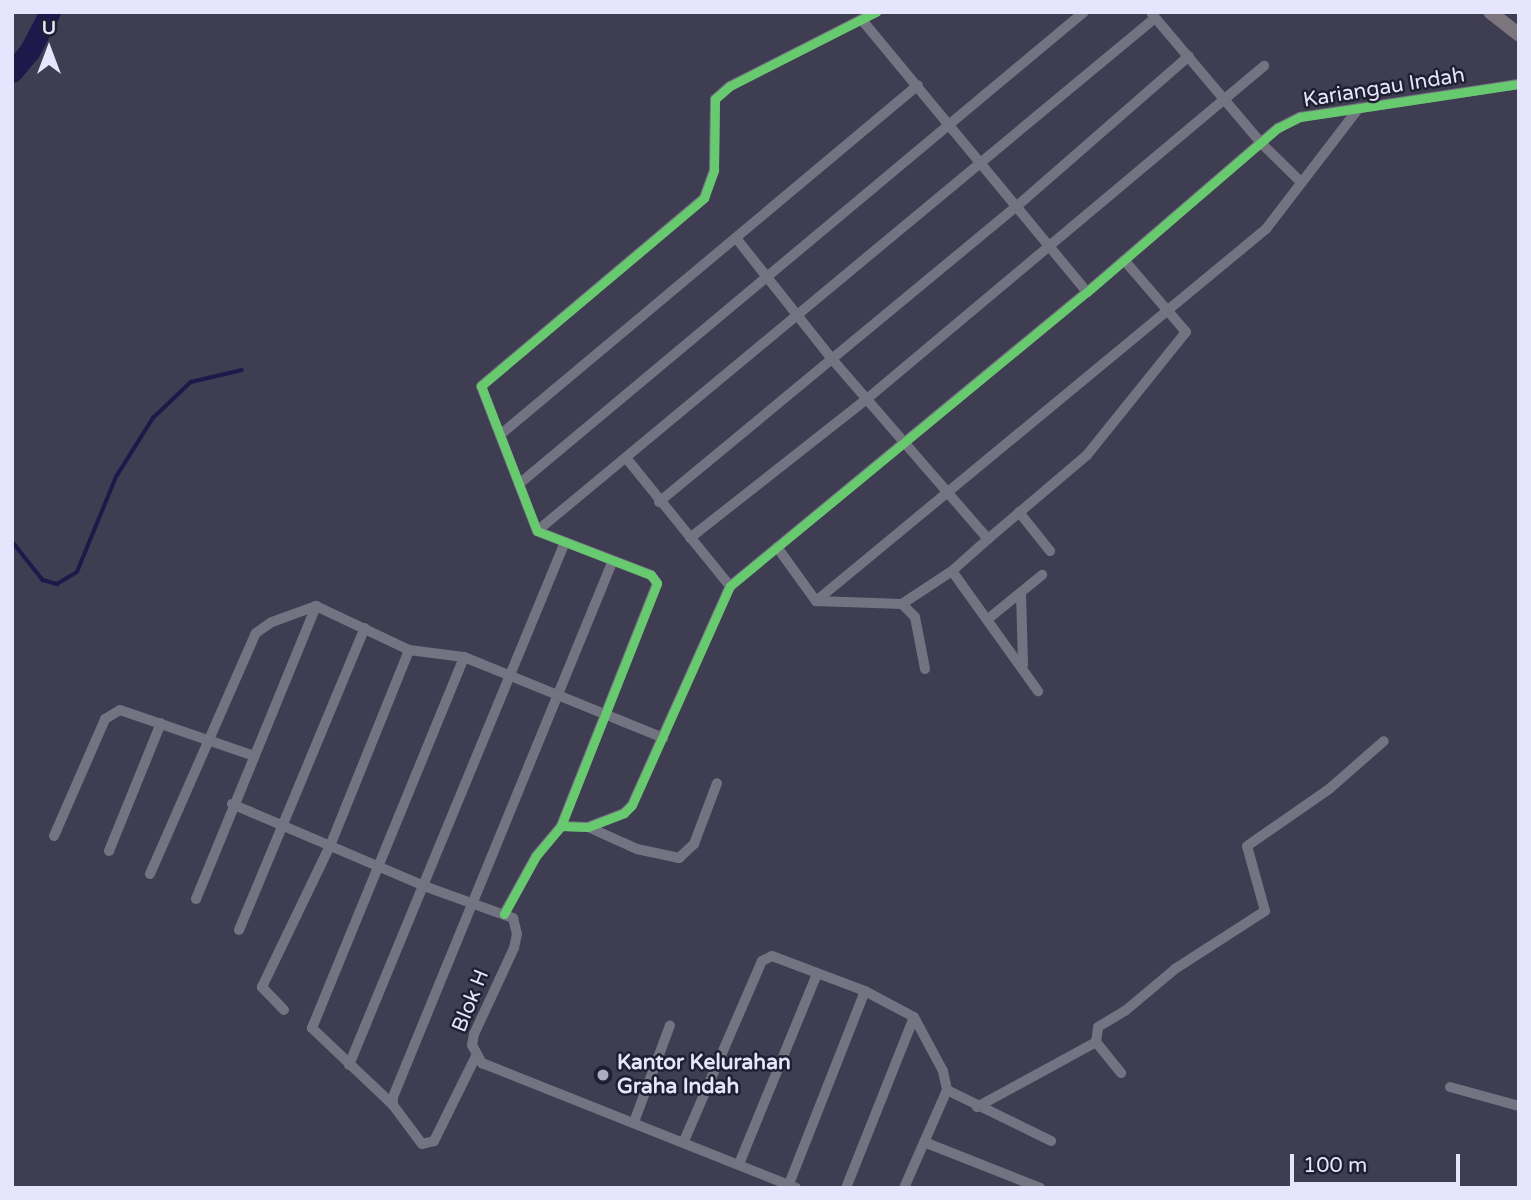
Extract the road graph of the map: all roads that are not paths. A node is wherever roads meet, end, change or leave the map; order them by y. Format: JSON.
{"nodes":[{"id":1,"x":876,"y":12,"type":"edge"},
{"id":2,"x":1084,"y":12,"type":"edge"},
{"id":3,"x":1490,"y":12,"type":"edge"},
{"id":4,"x":1153,"y":15,"type":"edge"},
{"id":5,"x":862,"y":20,"type":"junction"},
{"id":6,"x":1519,"y":35,"type":"edge"},
{"id":7,"x":1189,"y":56,"type":"junction"},
{"id":8,"x":1264,"y":66,"type":"dead end"},
{"id":9,"x":1519,"y":84,"type":"edge"},
{"id":10,"x":918,"y":85,"type":"junction"},
{"id":11,"x":1224,"y":100,"type":"junction"},
{"id":12,"x":1359,"y":108,"type":"junction"},
{"id":13,"x":953,"y":124,"type":"junction"},
{"id":14,"x":1261,"y":143,"type":"junction"},
{"id":15,"x":984,"y":164,"type":"junction"},
{"id":16,"x":1301,"y":182,"type":"junction"},
{"id":17,"x":1017,"y":206,"type":"junction"},
{"id":18,"x":736,"y":238,"type":"junction"},
{"id":19,"x":1049,"y":243,"type":"junction"},
{"id":20,"x":1124,"y":260,"type":"junction"},
{"id":21,"x":768,"y":277,"type":"junction"},
{"id":22,"x":1087,"y":292,"type":"junction"},
{"id":23,"x":1167,"y":311,"type":"junction"},
{"id":24,"x":796,"y":316,"type":"junction"},
{"id":25,"x":832,"y":359,"type":"junction"},
{"id":26,"x":868,"y":398,"type":"junction"},
{"id":27,"x":500,"y":435,"type":"junction"},
{"id":28,"x":905,"y":440,"type":"junction"},
{"id":29,"x":627,"y":459,"type":"junction"},
{"id":30,"x":519,"y":484,"type":"junction"},
{"id":31,"x":946,"y":492,"type":"junction"},
{"id":32,"x":659,"y":502,"type":"junction"},
{"id":33,"x":1019,"y":512,"type":"junction"},
{"id":34,"x":537,"y":531,"type":"junction"},
{"id":35,"x":690,"y":538,"type":"junction"},
{"id":36,"x":988,"y":539,"type":"junction"},
{"id":37,"x":565,"y":542,"type":"junction"},
{"id":38,"x":777,"y":547,"type":"junction"},
{"id":39,"x":1050,"y":551,"type":"dead end"},
{"id":40,"x":613,"y":560,"type":"junction"},
{"id":41,"x":951,"y":571,"type":"junction"},
{"id":42,"x":1042,"y":575,"type":"dead end"},
{"id":43,"x":730,"y":586,"type":"junction"},
{"id":44,"x":1021,"y":593,"type":"junction"},
{"id":45,"x":817,"y":601,"type":"junction"},
{"id":46,"x":902,"y":604,"type":"junction"},
{"id":47,"x":316,"y":606,"type":"junction"},
{"id":48,"x":988,"y":619,"type":"junction"},
{"id":49,"x":365,"y":628,"type":"junction"},
{"id":50,"x":409,"y":650,"type":"junction"},
{"id":51,"x":464,"y":657,"type":"junction"},
{"id":52,"x":1023,"y":665,"type":"junction"},
{"id":53,"x":925,"y":669,"type":"dead end"},
{"id":54,"x":511,"y":677,"type":"junction"},
{"id":55,"x":1038,"y":691,"type":"dead end"},
{"id":56,"x":555,"y":694,"type":"junction"},
{"id":57,"x":604,"y":714,"type":"junction"},
{"id":58,"x":161,"y":723,"type":"junction"},
{"id":59,"x":210,"y":737,"type":"junction"},
{"id":60,"x":663,"y":738,"type":"junction"},
{"id":61,"x":1384,"y":741,"type":"dead end"},
{"id":62,"x":254,"y":757,"type":"junction"},
{"id":63,"x":717,"y":783,"type":"dead end"},
{"id":64,"x":232,"y":804,"type":"junction"},
{"id":65,"x":561,"y":826,"type":"junction"},
{"id":66,"x":285,"y":827,"type":"junction"},
{"id":67,"x":588,"y":827,"type":"junction"},
{"id":68,"x":54,"y":836,"type":"dead end"},
{"id":69,"x":330,"y":846,"type":"junction"},
{"id":70,"x":109,"y":851,"type":"dead end"},
{"id":71,"x":376,"y":866,"type":"junction"},
{"id":72,"x":150,"y":874,"type":"dead end"},
{"id":73,"x":424,"y":886,"type":"junction"},
{"id":74,"x":196,"y":899,"type":"dead end"},
{"id":75,"x":474,"y":904,"type":"junction"},
{"id":76,"x":504,"y":914,"type":"junction"},
{"id":77,"x":239,"y":930,"type":"dead end"},
{"id":78,"x":817,"y":974,"type":"junction"},
{"id":79,"x":865,"y":991,"type":"junction"},
{"id":80,"x":284,"y":1010,"type":"dead end"},
{"id":81,"x":915,"y":1017,"type":"junction"},
{"id":82,"x":670,"y":1025,"type":"dead end"},
{"id":83,"x":1096,"y":1042,"type":"junction"},
{"id":84,"x":476,"y":1056,"type":"junction"},
{"id":85,"x":349,"y":1065,"type":"junction"},
{"id":86,"x":1121,"y":1073,"type":"dead end"},
{"id":87,"x":1450,"y":1087,"type":"dead end"},
{"id":88,"x":947,"y":1090,"type":"junction"},
{"id":89,"x":393,"y":1105,"type":"junction"},
{"id":90,"x":1519,"y":1106,"type":"edge"},
{"id":91,"x":977,"y":1107,"type":"junction"},
{"id":92,"x":634,"y":1122,"type":"junction"},
{"id":93,"x":1051,"y":1141,"type":"dead end"},
{"id":94,"x":684,"y":1142,"type":"junction"},
{"id":95,"x":924,"y":1142,"type":"junction"},
{"id":96,"x":739,"y":1164,"type":"junction"},
{"id":97,"x":792,"y":1186,"type":"edge"},
{"id":98,"x":905,"y":1187,"type":"edge"},
{"id":99,"x":846,"y":1188,"type":"edge"},
{"id":100,"x":1040,"y":1188,"type":"edge"}],
"edges":[{"from":1,"to":5,"type":"street"},
{"from":2,"to":13,"type":"street"},
{"from":3,"to":6,"type":"main road"},
{"from":4,"to":7,"type":"street"},
{"from":4,"to":15,"type":"street"},
{"from":5,"to":10,"type":"street"},
{"from":5,"to":27,"type":"street"},
{"from":7,"to":11,"type":"street"},
{"from":7,"to":17,"type":"street"},
{"from":8,"to":11,"type":"street"},
{"from":9,"to":12,"type":"street","name":"Kariangau Indah"},
{"from":10,"to":13,"type":"street"},
{"from":10,"to":18,"type":"street"},
{"from":11,"to":14,"type":"street"},
{"from":11,"to":19,"type":"street"},
{"from":12,"to":14,"type":"street","name":"Kariangau Indah"},
{"from":12,"to":16,"type":"street"},
{"from":13,"to":15,"type":"street"},
{"from":13,"to":21,"type":"street"},
{"from":14,"to":16,"type":"street"},
{"from":14,"to":20,"type":"street","name":"Kariangau Indah"},
{"from":15,"to":17,"type":"street"},
{"from":15,"to":24,"type":"street"},
{"from":16,"to":23,"type":"street"},
{"from":17,"to":19,"type":"street"},
{"from":17,"to":25,"type":"street"},
{"from":18,"to":21,"type":"street"},
{"from":18,"to":27,"type":"street"},
{"from":19,"to":22,"type":"street"},
{"from":19,"to":26,"type":"street"},
{"from":20,"to":22,"type":"street","name":"Kariangau Indah"},
{"from":20,"to":23,"type":"street"},
{"from":21,"to":24,"type":"street"},
{"from":21,"to":30,"type":"street"},
{"from":22,"to":28,"type":"street","name":"Kariangau Indah"},
{"from":23,"to":31,"type":"street"},
{"from":23,"to":33,"type":"street"},
{"from":24,"to":25,"type":"street"},
{"from":24,"to":29,"type":"street"},
{"from":25,"to":26,"type":"street"},
{"from":25,"to":32,"type":"street"},
{"from":26,"to":28,"type":"street"},
{"from":26,"to":35,"type":"street"},
{"from":27,"to":30,"type":"street"},
{"from":28,"to":31,"type":"street"},
{"from":28,"to":38,"type":"street","name":"Kariangau Indah"},
{"from":29,"to":32,"type":"street"},
{"from":29,"to":34,"type":"street"},
{"from":30,"to":34,"type":"street"},
{"from":31,"to":36,"type":"street"},
{"from":31,"to":45,"type":"street"},
{"from":32,"to":35,"type":"street"},
{"from":33,"to":36,"type":"street"},
{"from":33,"to":39,"type":"street"},
{"from":34,"to":37,"type":"street"},
{"from":35,"to":43,"type":"street"},
{"from":36,"to":41,"type":"street"},
{"from":37,"to":40,"type":"street"},
{"from":37,"to":54,"type":"street"},
{"from":38,"to":43,"type":"street","name":"Kariangau Indah"},
{"from":38,"to":45,"type":"street"},
{"from":40,"to":56,"type":"street"},
{"from":40,"to":57,"type":"street"},
{"from":41,"to":46,"type":"street"},
{"from":41,"to":48,"type":"street"},
{"from":42,"to":44,"type":"street"},
{"from":43,"to":60,"type":"street"},
{"from":44,"to":48,"type":"street"},
{"from":44,"to":52,"type":"street"},
{"from":45,"to":46,"type":"street"},
{"from":46,"to":53,"type":"street"},
{"from":47,"to":49,"type":"street"},
{"from":47,"to":59,"type":"street"},
{"from":47,"to":62,"type":"street"},
{"from":48,"to":52,"type":"street"},
{"from":49,"to":50,"type":"street"},
{"from":49,"to":66,"type":"street"},
{"from":50,"to":51,"type":"street"},
{"from":50,"to":69,"type":"street"},
{"from":51,"to":54,"type":"street"},
{"from":51,"to":71,"type":"street"},
{"from":52,"to":55,"type":"street"},
{"from":54,"to":56,"type":"street"},
{"from":54,"to":73,"type":"street"},
{"from":56,"to":57,"type":"street"},
{"from":56,"to":75,"type":"street"},
{"from":57,"to":60,"type":"street"},
{"from":57,"to":65,"type":"street"},
{"from":58,"to":59,"type":"street"},
{"from":58,"to":68,"type":"street"},
{"from":58,"to":70,"type":"street"},
{"from":59,"to":62,"type":"street"},
{"from":59,"to":72,"type":"street"},
{"from":60,"to":67,"type":"street"},
{"from":61,"to":83,"type":"street"},
{"from":62,"to":64,"type":"street"},
{"from":63,"to":67,"type":"street"},
{"from":64,"to":66,"type":"street"},
{"from":64,"to":74,"type":"street"},
{"from":65,"to":67,"type":"street"},
{"from":65,"to":76,"type":"street"},
{"from":66,"to":69,"type":"street"},
{"from":66,"to":77,"type":"street"},
{"from":69,"to":71,"type":"street"},
{"from":69,"to":80,"type":"street"},
{"from":71,"to":73,"type":"street"},
{"from":71,"to":85,"type":"street"},
{"from":73,"to":75,"type":"street"},
{"from":73,"to":85,"type":"street"},
{"from":75,"to":76,"type":"street"},
{"from":75,"to":89,"type":"street"},
{"from":76,"to":84,"type":"street","name":"Blok H"},
{"from":78,"to":79,"type":"street"},
{"from":78,"to":94,"type":"street"},
{"from":78,"to":96,"type":"street"},
{"from":79,"to":81,"type":"street"},
{"from":79,"to":97,"type":"street"},
{"from":81,"to":88,"type":"street"},
{"from":81,"to":99,"type":"street"},
{"from":82,"to":92,"type":"street"},
{"from":83,"to":86,"type":"street"},
{"from":83,"to":91,"type":"street"},
{"from":84,"to":89,"type":"street"},
{"from":84,"to":92,"type":"street","name":"Blok H"},
{"from":85,"to":89,"type":"street"},
{"from":87,"to":90,"type":"street"},
{"from":88,"to":91,"type":"street"},
{"from":88,"to":95,"type":"street"},
{"from":91,"to":93,"type":"street"},
{"from":92,"to":94,"type":"street","name":"Blok H"},
{"from":94,"to":96,"type":"street","name":"Blok H"},
{"from":95,"to":98,"type":"street"},
{"from":95,"to":100,"type":"street"},
{"from":96,"to":97,"type":"street","name":"Blok H"}]}
